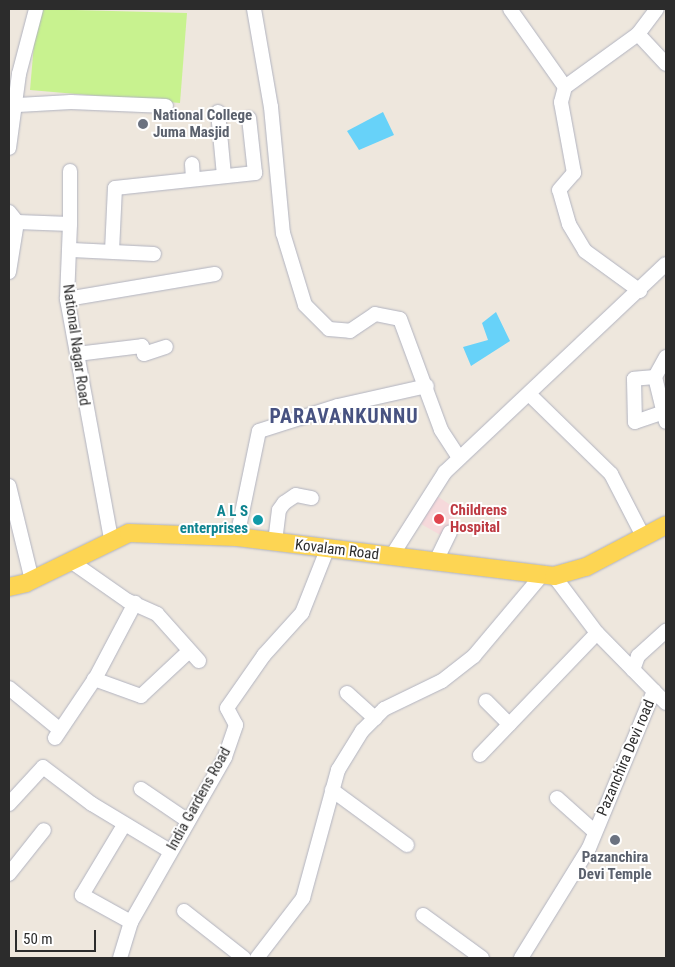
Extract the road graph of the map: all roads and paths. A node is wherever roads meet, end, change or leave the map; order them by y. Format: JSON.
{"nodes":[{"id":1,"x":36,"y":9,"type":"edge"},
{"id":2,"x":254,"y":9,"type":"edge"},
{"id":3,"x":510,"y":9,"type":"edge"},
{"id":4,"x":657,"y":9,"type":"edge"},
{"id":5,"x":638,"y":34,"type":"junction"},
{"id":6,"x":666,"y":64,"type":"edge"},
{"id":7,"x":565,"y":87,"type":"junction"},
{"id":8,"x":18,"y":105,"type":"junction"},
{"id":9,"x":166,"y":106,"type":"dead end"},
{"id":10,"x":218,"y":112,"type":"dead end"},
{"id":11,"x":249,"y":118,"type":"dead end"},
{"id":12,"x":9,"y":148,"type":"edge"},
{"id":13,"x":70,"y":171,"type":"dead end"},
{"id":14,"x":224,"y":176,"type":"junction"},
{"id":15,"x":13,"y":217,"type":"edge"},
{"id":16,"x":70,"y":224,"type":"junction"},
{"id":17,"x":72,"y":250,"type":"junction"},
{"id":18,"x":112,"y":251,"type":"junction"},
{"id":19,"x":154,"y":254,"type":"dead end"},
{"id":20,"x":666,"y":264,"type":"edge"},
{"id":21,"x":9,"y":272,"type":"edge"},
{"id":22,"x":215,"y":274,"type":"dead end"},
{"id":23,"x":640,"y":291,"type":"junction"},
{"id":24,"x":67,"y":299,"type":"junction"},
{"id":25,"x":166,"y":347,"type":"dead end"},
{"id":26,"x":77,"y":354,"type":"junction"},
{"id":27,"x":666,"y":357,"type":"edge"},
{"id":28,"x":655,"y":377,"type":"junction"},
{"id":29,"x":427,"y":386,"type":"junction"},
{"id":30,"x":529,"y":394,"type":"junction"},
{"id":31,"x":664,"y":418,"type":"edge"},
{"id":32,"x":459,"y":458,"type":"junction"},
{"id":33,"x":9,"y":486,"type":"edge"},
{"id":34,"x":312,"y":498,"type":"dead end"},
{"id":35,"x":666,"y":525,"type":"edge"},
{"id":36,"x":450,"y":532,"type":"dead end"},
{"id":37,"x":237,"y":537,"type":"junction"},
{"id":38,"x":111,"y":538,"type":"junction"},
{"id":39,"x":644,"y":538,"type":"junction"},
{"id":40,"x":275,"y":542,"type":"junction"},
{"id":41,"x":326,"y":550,"type":"junction"},
{"id":42,"x":391,"y":557,"type":"junction"},
{"id":43,"x":72,"y":562,"type":"junction"},
{"id":44,"x":434,"y":563,"type":"junction"},
{"id":45,"x":548,"y":575,"type":"junction"},
{"id":46,"x":32,"y":580,"type":"junction"},
{"id":47,"x":9,"y":587,"type":"edge"},
{"id":48,"x":135,"y":603,"type":"junction"},
{"id":49,"x":666,"y":631,"type":"edge"},
{"id":50,"x":597,"y":633,"type":"junction"},
{"id":51,"x":632,"y":670,"type":"junction"},
{"id":52,"x":94,"y":680,"type":"junction"},
{"id":53,"x":9,"y":688,"type":"edge"},
{"id":54,"x":654,"y":691,"type":"junction"},
{"id":55,"x":347,"y":693,"type":"dead end"},
{"id":56,"x":486,"y":701,"type":"dead end"},
{"id":57,"x":666,"y":703,"type":"edge"},
{"id":58,"x":375,"y":718,"type":"junction"},
{"id":59,"x":508,"y":724,"type":"junction"},
{"id":60,"x":480,"y":756,"type":"dead end"},
{"id":61,"x":141,"y":789,"type":"dead end"},
{"id":62,"x":332,"y":790,"type":"junction"},
{"id":63,"x":557,"y":798,"type":"dead end"},
{"id":64,"x":9,"y":804,"type":"edge"},
{"id":65,"x":188,"y":821,"type":"junction"},
{"id":66,"x":124,"y":824,"type":"junction"},
{"id":67,"x":44,"y":830,"type":"dead end"},
{"id":68,"x":595,"y":832,"type":"junction"},
{"id":69,"x":407,"y":845,"type":"dead end"},
{"id":70,"x":170,"y":851,"type":"junction"},
{"id":71,"x":9,"y":874,"type":"edge"},
{"id":72,"x":184,"y":911,"type":"dead end"},
{"id":73,"x":423,"y":915,"type":"dead end"},
{"id":74,"x":131,"y":922,"type":"junction"},
{"id":75,"x":259,"y":957,"type":"edge"},
{"id":76,"x":120,"y":958,"type":"edge"},
{"id":77,"x":244,"y":958,"type":"edge"},
{"id":78,"x":482,"y":958,"type":"edge"},
{"id":79,"x":521,"y":958,"type":"edge"}],
"edges":[{"from":1,"to":8,"type":"street"},
{"from":2,"to":29,"type":"street"},
{"from":3,"to":7,"type":"street"},
{"from":4,"to":5,"type":"street"},
{"from":5,"to":6,"type":"street"},
{"from":5,"to":7,"type":"street"},
{"from":7,"to":23,"type":"street"},
{"from":8,"to":9,"type":"street"},
{"from":8,"to":12,"type":"street"},
{"from":10,"to":14,"type":"street"},
{"from":11,"to":14,"type":"street"},
{"from":13,"to":16,"type":"street","name":"National Nagar Road"},
{"from":14,"to":18,"type":"street"},
{"from":15,"to":16,"type":"street"},
{"from":15,"to":21,"type":"street"},
{"from":16,"to":17,"type":"street","name":"National Nagar Road"},
{"from":17,"to":18,"type":"street"},
{"from":17,"to":24,"type":"street","name":"National Nagar Road"},
{"from":18,"to":19,"type":"street"},
{"from":20,"to":23,"type":"street"},
{"from":22,"to":24,"type":"street"},
{"from":23,"to":30,"type":"street"},
{"from":24,"to":26,"type":"street","name":"National Nagar Road"},
{"from":25,"to":26,"type":"street"},
{"from":26,"to":38,"type":"street","name":"National Nagar Road"},
{"from":27,"to":28,"type":"street"},
{"from":28,"to":31,"type":"street"},
{"from":28,"to":31,"type":"street"},
{"from":29,"to":32,"type":"street"},
{"from":29,"to":37,"type":"street"},
{"from":30,"to":32,"type":"street"},
{"from":30,"to":39,"type":"street"},
{"from":32,"to":42,"type":"street"},
{"from":33,"to":46,"type":"street"},
{"from":34,"to":40,"type":"street"},
{"from":35,"to":39,"type":"main road","name":"Kovalam Road"},
{"from":36,"to":44,"type":"street"},
{"from":37,"to":38,"type":"main road","name":"Kovalam Road"},
{"from":37,"to":40,"type":"main road","name":"Kovalam Road"},
{"from":38,"to":43,"type":"main road","name":"Kovalam Road"},
{"from":39,"to":45,"type":"main road","name":"Kovalam Road"},
{"from":40,"to":41,"type":"main road","name":"Kovalam Road"},
{"from":41,"to":42,"type":"main road","name":"Kovalam Road"},
{"from":41,"to":65,"type":"street","name":"India Gardens Road"},
{"from":42,"to":44,"type":"main road","name":"Kovalam Road"},
{"from":43,"to":46,"type":"main road","name":"Kovalam Road"},
{"from":43,"to":48,"type":"street"},
{"from":44,"to":45,"type":"main road","name":"Kovalam Road"},
{"from":45,"to":50,"type":"street","name":"Pazanchira Devi road"},
{"from":45,"to":58,"type":"street"},
{"from":46,"to":47,"type":"main road","name":"Kovalam Road"},
{"from":48,"to":52,"type":"street"},
{"from":48,"to":52,"type":"street"},
{"from":49,"to":51,"type":"street"},
{"from":50,"to":51,"type":"street","name":"Pazanchira Devi road"},
{"from":50,"to":59,"type":"street"},
{"from":51,"to":54,"type":"street","name":"Pazanchira Devi road"},
{"from":52,"to":53,"type":"street"},
{"from":54,"to":57,"type":"street"},
{"from":54,"to":68,"type":"street","name":"Pazanchira Devi road"},
{"from":55,"to":58,"type":"street"},
{"from":56,"to":59,"type":"street"},
{"from":58,"to":62,"type":"street"},
{"from":59,"to":60,"type":"street"},
{"from":61,"to":65,"type":"street"},
{"from":62,"to":69,"type":"street"},
{"from":62,"to":75,"type":"street"},
{"from":63,"to":68,"type":"street"},
{"from":64,"to":66,"type":"street"},
{"from":65,"to":70,"type":"street","name":"India Gardens Road"},
{"from":66,"to":70,"type":"street"},
{"from":66,"to":74,"type":"street"},
{"from":67,"to":71,"type":"street"},
{"from":68,"to":79,"type":"street","name":"Pazanchira Devi road"},
{"from":70,"to":74,"type":"street","name":"India Gardens Road"},
{"from":72,"to":77,"type":"street"},
{"from":73,"to":78,"type":"street"},
{"from":74,"to":76,"type":"street","name":"India Gardens Road"}]}
